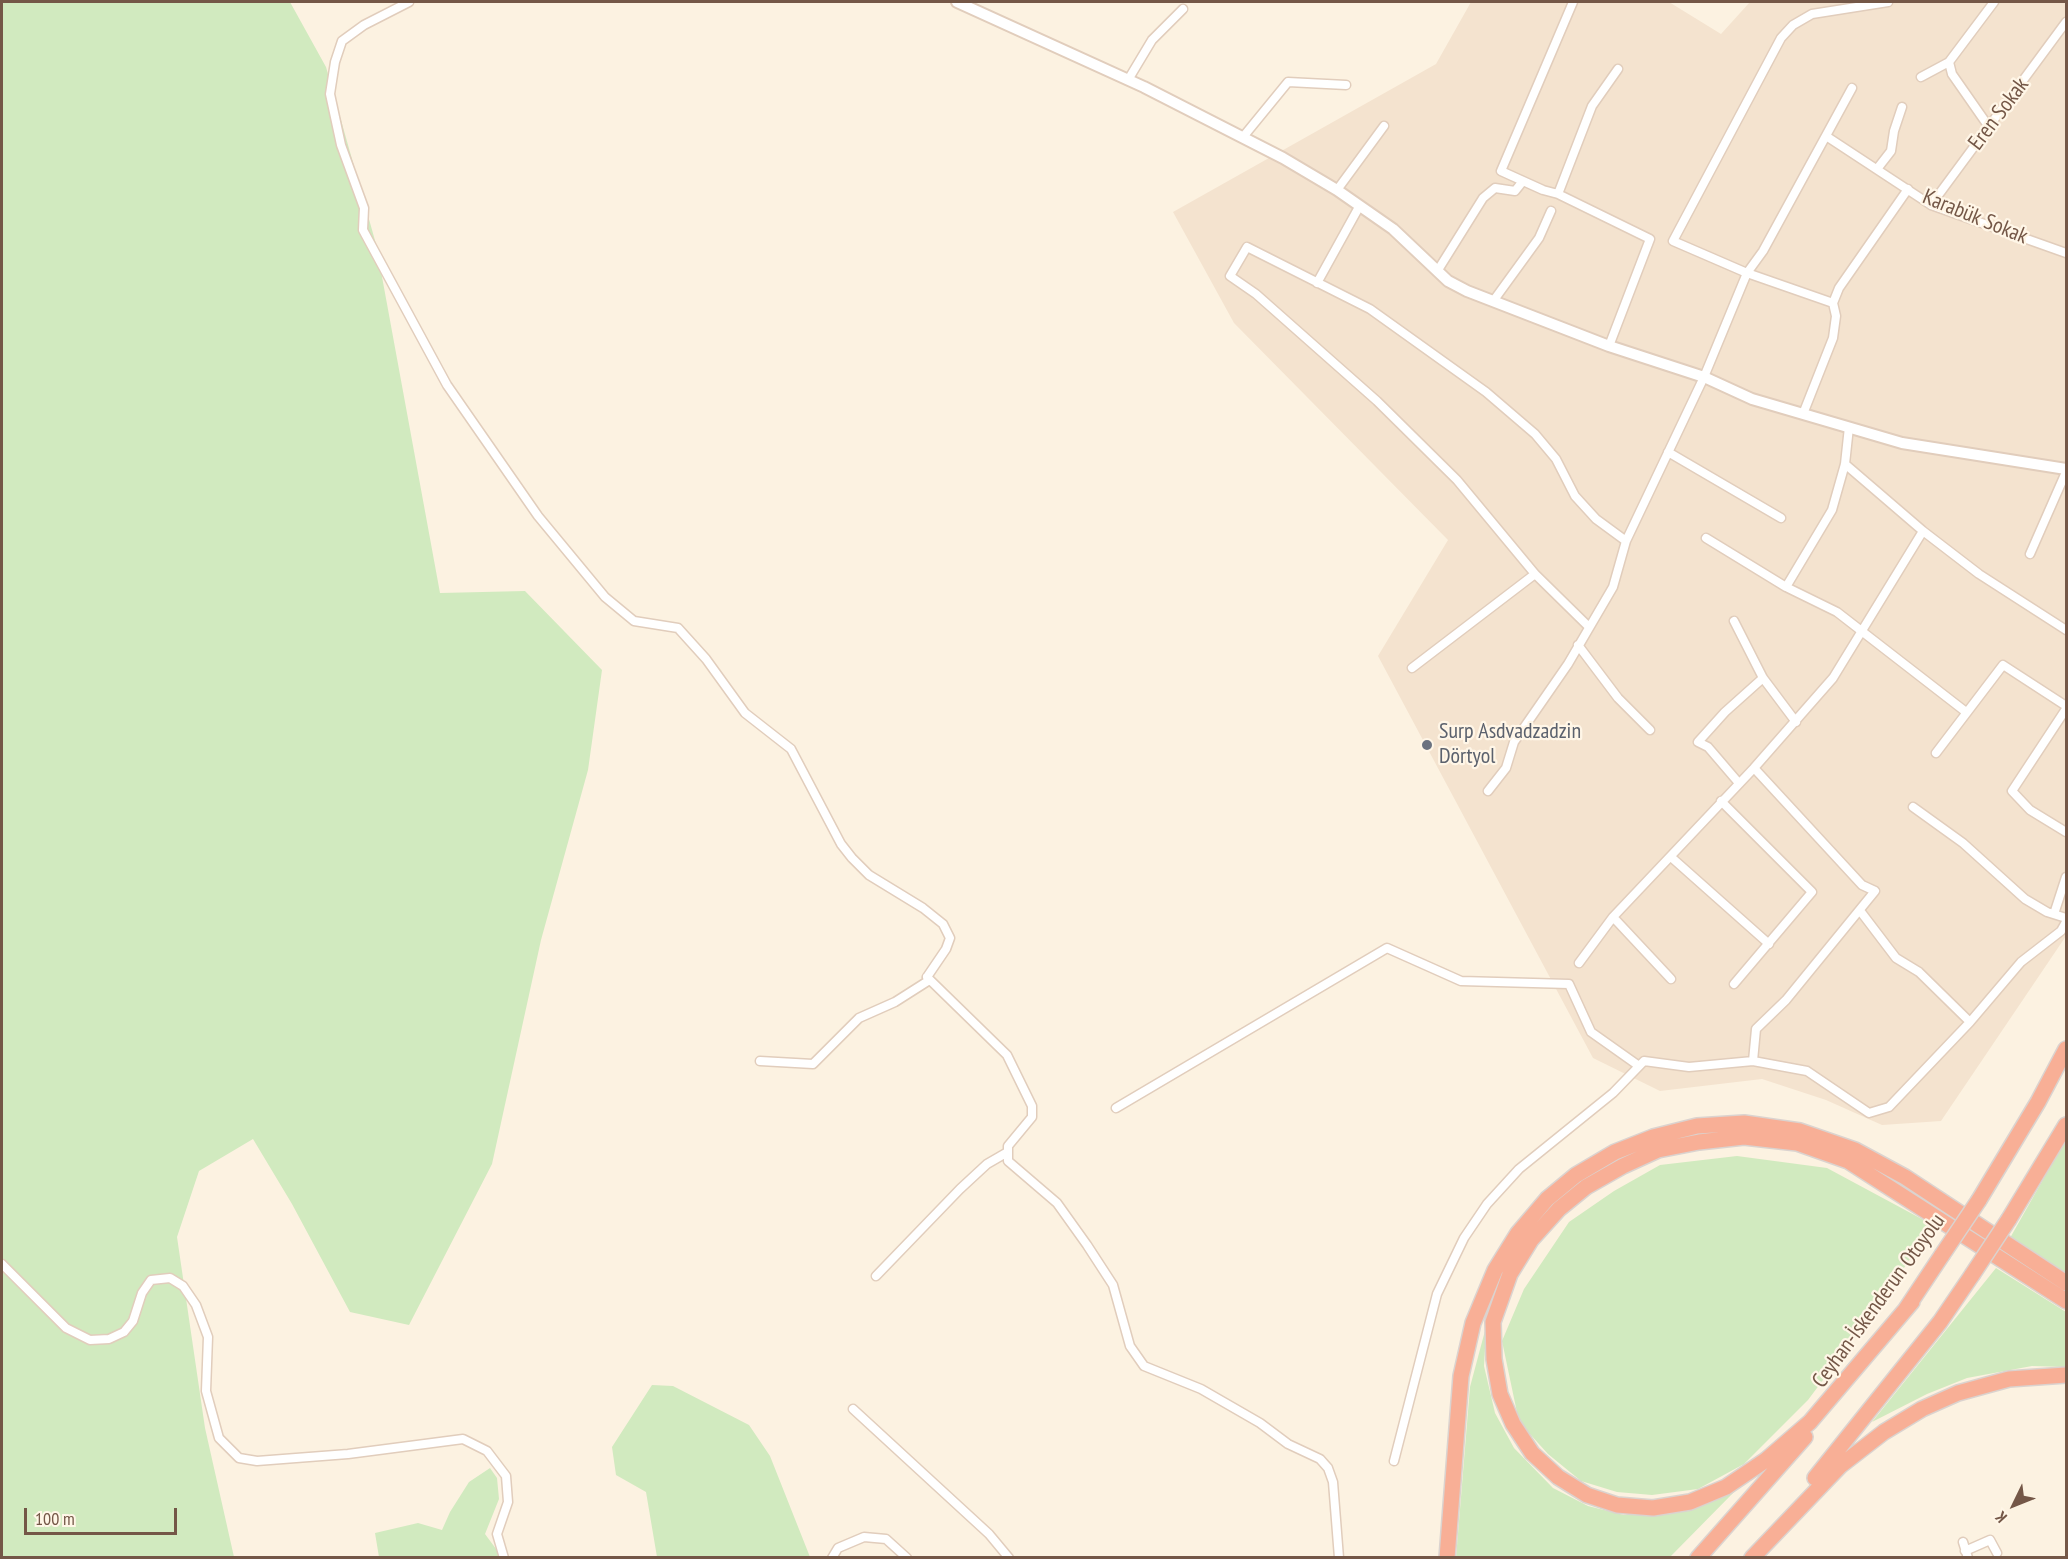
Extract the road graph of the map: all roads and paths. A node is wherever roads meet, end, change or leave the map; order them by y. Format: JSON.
{"nodes":[{"id":1,"x":409,"y":2,"type":"edge"},
{"id":2,"x":957,"y":2,"type":"edge"},
{"id":3,"x":1573,"y":2,"type":"edge"},
{"id":4,"x":1888,"y":2,"type":"edge"},
{"id":5,"x":1994,"y":2,"type":"edge"},
{"id":6,"x":1183,"y":9,"type":"dead end"},
{"id":7,"x":2067,"y":22,"type":"edge"},
{"id":8,"x":1949,"y":62,"type":"junction"},
{"id":9,"x":1618,"y":69,"type":"dead end"},
{"id":10,"x":1922,"y":77,"type":"dead end"},
{"id":11,"x":1128,"y":80,"type":"junction"},
{"id":12,"x":1346,"y":86,"type":"dead end"},
{"id":13,"x":1852,"y":88,"type":"dead end"},
{"id":14,"x":1902,"y":107,"type":"dead end"},
{"id":15,"x":1384,"y":126,"type":"dead end"},
{"id":16,"x":1989,"y":127,"type":"junction"},
{"id":17,"x":1826,"y":136,"type":"junction"},
{"id":18,"x":1243,"y":137,"type":"junction"},
{"id":19,"x":1877,"y":170,"type":"junction"},
{"id":20,"x":1524,"y":181,"type":"junction"},
{"id":21,"x":1908,"y":189,"type":"junction"},
{"id":22,"x":1337,"y":190,"type":"junction"},
{"id":23,"x":1558,"y":194,"type":"junction"},
{"id":24,"x":1930,"y":205,"type":"junction"},
{"id":25,"x":1359,"y":207,"type":"junction"},
{"id":26,"x":1551,"y":211,"type":"dead end"},
{"id":27,"x":2067,"y":253,"type":"edge"},
{"id":28,"x":1438,"y":270,"type":"junction"},
{"id":29,"x":1747,"y":273,"type":"junction"},
{"id":30,"x":1317,"y":283,"type":"junction"},
{"id":31,"x":1494,"y":300,"type":"junction"},
{"id":32,"x":1833,"y":303,"type":"junction"},
{"id":33,"x":1609,"y":346,"type":"junction"},
{"id":34,"x":1704,"y":377,"type":"junction"},
{"id":35,"x":1803,"y":414,"type":"junction"},
{"id":36,"x":1849,"y":427,"type":"junction"},
{"id":37,"x":1668,"y":452,"type":"junction"},
{"id":38,"x":1845,"y":464,"type":"junction"},
{"id":39,"x":2067,"y":471,"type":"edge"},
{"id":40,"x":1781,"y":518,"type":"dead end"},
{"id":41,"x":1923,"y":531,"type":"junction"},
{"id":42,"x":1706,"y":538,"type":"dead end"},
{"id":43,"x":1626,"y":541,"type":"junction"},
{"id":44,"x":2030,"y":554,"type":"dead end"},
{"id":45,"x":1534,"y":574,"type":"junction"},
{"id":46,"x":1786,"y":587,"type":"junction"},
{"id":47,"x":1734,"y":621,"type":"dead end"},
{"id":48,"x":1588,"y":626,"type":"junction"},
{"id":49,"x":1863,"y":630,"type":"junction"},
{"id":50,"x":2067,"y":630,"type":"edge"},
{"id":51,"x":1578,"y":645,"type":"junction"},
{"id":52,"x":1412,"y":668,"type":"dead end"},
{"id":53,"x":1762,"y":678,"type":"junction"},
{"id":54,"x":2067,"y":708,"type":"edge"},
{"id":55,"x":1966,"y":712,"type":"junction"},
{"id":56,"x":1796,"y":722,"type":"junction"},
{"id":57,"x":1650,"y":729,"type":"dead end"},
{"id":58,"x":1936,"y":753,"type":"dead end"},
{"id":59,"x":1754,"y":768,"type":"junction"},
{"id":60,"x":1738,"y":782,"type":"junction"},
{"id":61,"x":1488,"y":791,"type":"dead end"},
{"id":62,"x":1721,"y":801,"type":"junction"},
{"id":63,"x":1913,"y":807,"type":"dead end"},
{"id":64,"x":2067,"y":831,"type":"edge"},
{"id":65,"x":1671,"y":857,"type":"junction"},
{"id":66,"x":2067,"y":877,"type":"edge"},
{"id":67,"x":1861,"y":912,"type":"junction"},
{"id":68,"x":2054,"y":914,"type":"junction"},
{"id":69,"x":1612,"y":917,"type":"junction"},
{"id":70,"x":2067,"y":920,"type":"edge"},
{"id":71,"x":1769,"y":944,"type":"junction"},
{"id":72,"x":1579,"y":963,"type":"dead end"},
{"id":73,"x":927,"y":977,"type":"junction"},
{"id":74,"x":1671,"y":979,"type":"dead end"},
{"id":75,"x":1734,"y":984,"type":"dead end"},
{"id":76,"x":1970,"y":1022,"type":"junction"},
{"id":77,"x":2067,"y":1049,"type":"edge"},
{"id":78,"x":1753,"y":1060,"type":"junction"},
{"id":79,"x":760,"y":1061,"type":"dead end"},
{"id":80,"x":1639,"y":1066,"type":"junction"},
{"id":81,"x":1116,"y":1108,"type":"dead end"},
{"id":82,"x":2067,"y":1125,"type":"edge"},
{"id":83,"x":1006,"y":1153,"type":"junction"},
{"id":84,"x":2,"y":1264,"type":"edge"},
{"id":85,"x":876,"y":1276,"type":"dead end"},
{"id":86,"x":2067,"y":1284,"type":"edge"},
{"id":87,"x":2067,"y":1301,"type":"edge"},
{"id":88,"x":1912,"y":1302,"type":"junction"},
{"id":89,"x":2067,"y":1375,"type":"edge"},
{"id":90,"x":854,"y":1409,"type":"dead end"},
{"id":91,"x":1394,"y":1461,"type":"dead end"},
{"id":92,"x":1965,"y":1550,"type":"edge"},
{"id":93,"x":1997,"y":1553,"type":"dead end"},
{"id":94,"x":504,"y":1557,"type":"edge"},
{"id":95,"x":832,"y":1557,"type":"edge"},
{"id":96,"x":907,"y":1557,"type":"edge"},
{"id":97,"x":1009,"y":1557,"type":"edge"},
{"id":98,"x":1339,"y":1557,"type":"edge"},
{"id":99,"x":1447,"y":1557,"type":"edge"},
{"id":100,"x":1698,"y":1557,"type":"edge"},
{"id":101,"x":1746,"y":1557,"type":"edge"},
{"id":102,"x":1752,"y":1557,"type":"edge"}],
"edges":[{"from":1,"to":73,"type":"street"},
{"from":2,"to":11,"type":"street"},
{"from":3,"to":20,"type":"street"},
{"from":4,"to":29,"type":"street"},
{"from":5,"to":8,"type":"street"},
{"from":6,"to":11,"type":"street"},
{"from":7,"to":16,"type":"street","name":"Eren Sokak"},
{"from":8,"to":10,"type":"street"},
{"from":8,"to":16,"type":"street"},
{"from":9,"to":23,"type":"street"},
{"from":11,"to":18,"type":"street"},
{"from":12,"to":18,"type":"street"},
{"from":13,"to":17,"type":"street"},
{"from":14,"to":19,"type":"street"},
{"from":15,"to":22,"type":"street"},
{"from":16,"to":24,"type":"street","name":"Eren Sokak"},
{"from":17,"to":19,"type":"street","name":"Karabük Sokak"},
{"from":17,"to":29,"type":"street"},
{"from":18,"to":22,"type":"street"},
{"from":19,"to":21,"type":"street","name":"Karabük Sokak"},
{"from":20,"to":23,"type":"street"},
{"from":20,"to":28,"type":"street"},
{"from":21,"to":24,"type":"street","name":"Karabük Sokak"},
{"from":21,"to":32,"type":"street"},
{"from":22,"to":25,"type":"street"},
{"from":23,"to":33,"type":"street"},
{"from":24,"to":27,"type":"street","name":"Karabük Sokak"},
{"from":25,"to":28,"type":"street"},
{"from":25,"to":30,"type":"street"},
{"from":26,"to":31,"type":"street"},
{"from":28,"to":31,"type":"street"},
{"from":29,"to":32,"type":"street"},
{"from":29,"to":34,"type":"street"},
{"from":30,"to":43,"type":"street"},
{"from":30,"to":45,"type":"street"},
{"from":31,"to":33,"type":"street"},
{"from":32,"to":35,"type":"street"},
{"from":33,"to":34,"type":"street"},
{"from":34,"to":35,"type":"street"},
{"from":34,"to":37,"type":"street"},
{"from":35,"to":36,"type":"street"},
{"from":36,"to":38,"type":"street"},
{"from":36,"to":39,"type":"street"},
{"from":37,"to":40,"type":"street"},
{"from":37,"to":43,"type":"street"},
{"from":38,"to":41,"type":"street"},
{"from":38,"to":46,"type":"street"},
{"from":39,"to":44,"type":"street"},
{"from":41,"to":49,"type":"street"},
{"from":41,"to":50,"type":"street"},
{"from":42,"to":46,"type":"street"},
{"from":43,"to":48,"type":"street"},
{"from":45,"to":48,"type":"street"},
{"from":45,"to":52,"type":"street"},
{"from":46,"to":49,"type":"street"},
{"from":47,"to":53,"type":"street"},
{"from":48,"to":51,"type":"street"},
{"from":49,"to":55,"type":"street"},
{"from":49,"to":56,"type":"street"},
{"from":51,"to":57,"type":"street"},
{"from":51,"to":61,"type":"street"},
{"from":53,"to":56,"type":"street"},
{"from":53,"to":60,"type":"street"},
{"from":54,"to":55,"type":"street"},
{"from":54,"to":64,"type":"street"},
{"from":55,"to":58,"type":"street"},
{"from":56,"to":59,"type":"street"},
{"from":59,"to":60,"type":"street"},
{"from":59,"to":67,"type":"street"},
{"from":60,"to":62,"type":"street"},
{"from":62,"to":65,"type":"street"},
{"from":62,"to":71,"type":"street"},
{"from":63,"to":68,"type":"street"},
{"from":65,"to":69,"type":"street"},
{"from":65,"to":71,"type":"street"},
{"from":66,"to":68,"type":"street"},
{"from":67,"to":76,"type":"street"},
{"from":67,"to":78,"type":"street"},
{"from":68,"to":70,"type":"street"},
{"from":69,"to":72,"type":"street"},
{"from":69,"to":74,"type":"street"},
{"from":70,"to":76,"type":"street"},
{"from":71,"to":75,"type":"street"},
{"from":73,"to":79,"type":"street"},
{"from":73,"to":83,"type":"street"},
{"from":76,"to":78,"type":"street"},
{"from":77,"to":88,"type":"highway","name":"Ceyhan-İskenderun Otoyolu","bridge":true},
{"from":78,"to":80,"type":"street"},
{"from":80,"to":81,"type":"street"},
{"from":80,"to":91,"type":"street"},
{"from":82,"to":101,"type":"highway","bridge":true},
{"from":83,"to":85,"type":"street"},
{"from":83,"to":98,"type":"street"},
{"from":84,"to":94,"type":"street"},
{"from":86,"to":99,"type":"highway"},
{"from":87,"to":88,"type":"highway"},
{"from":88,"to":100,"type":"highway","name":"Ceyhan-İskenderun Otoyolu"},
{"from":89,"to":102,"type":"highway"},
{"from":90,"to":97,"type":"street"},
{"from":92,"to":93,"type":"street"},
{"from":95,"to":96,"type":"street"}]}
